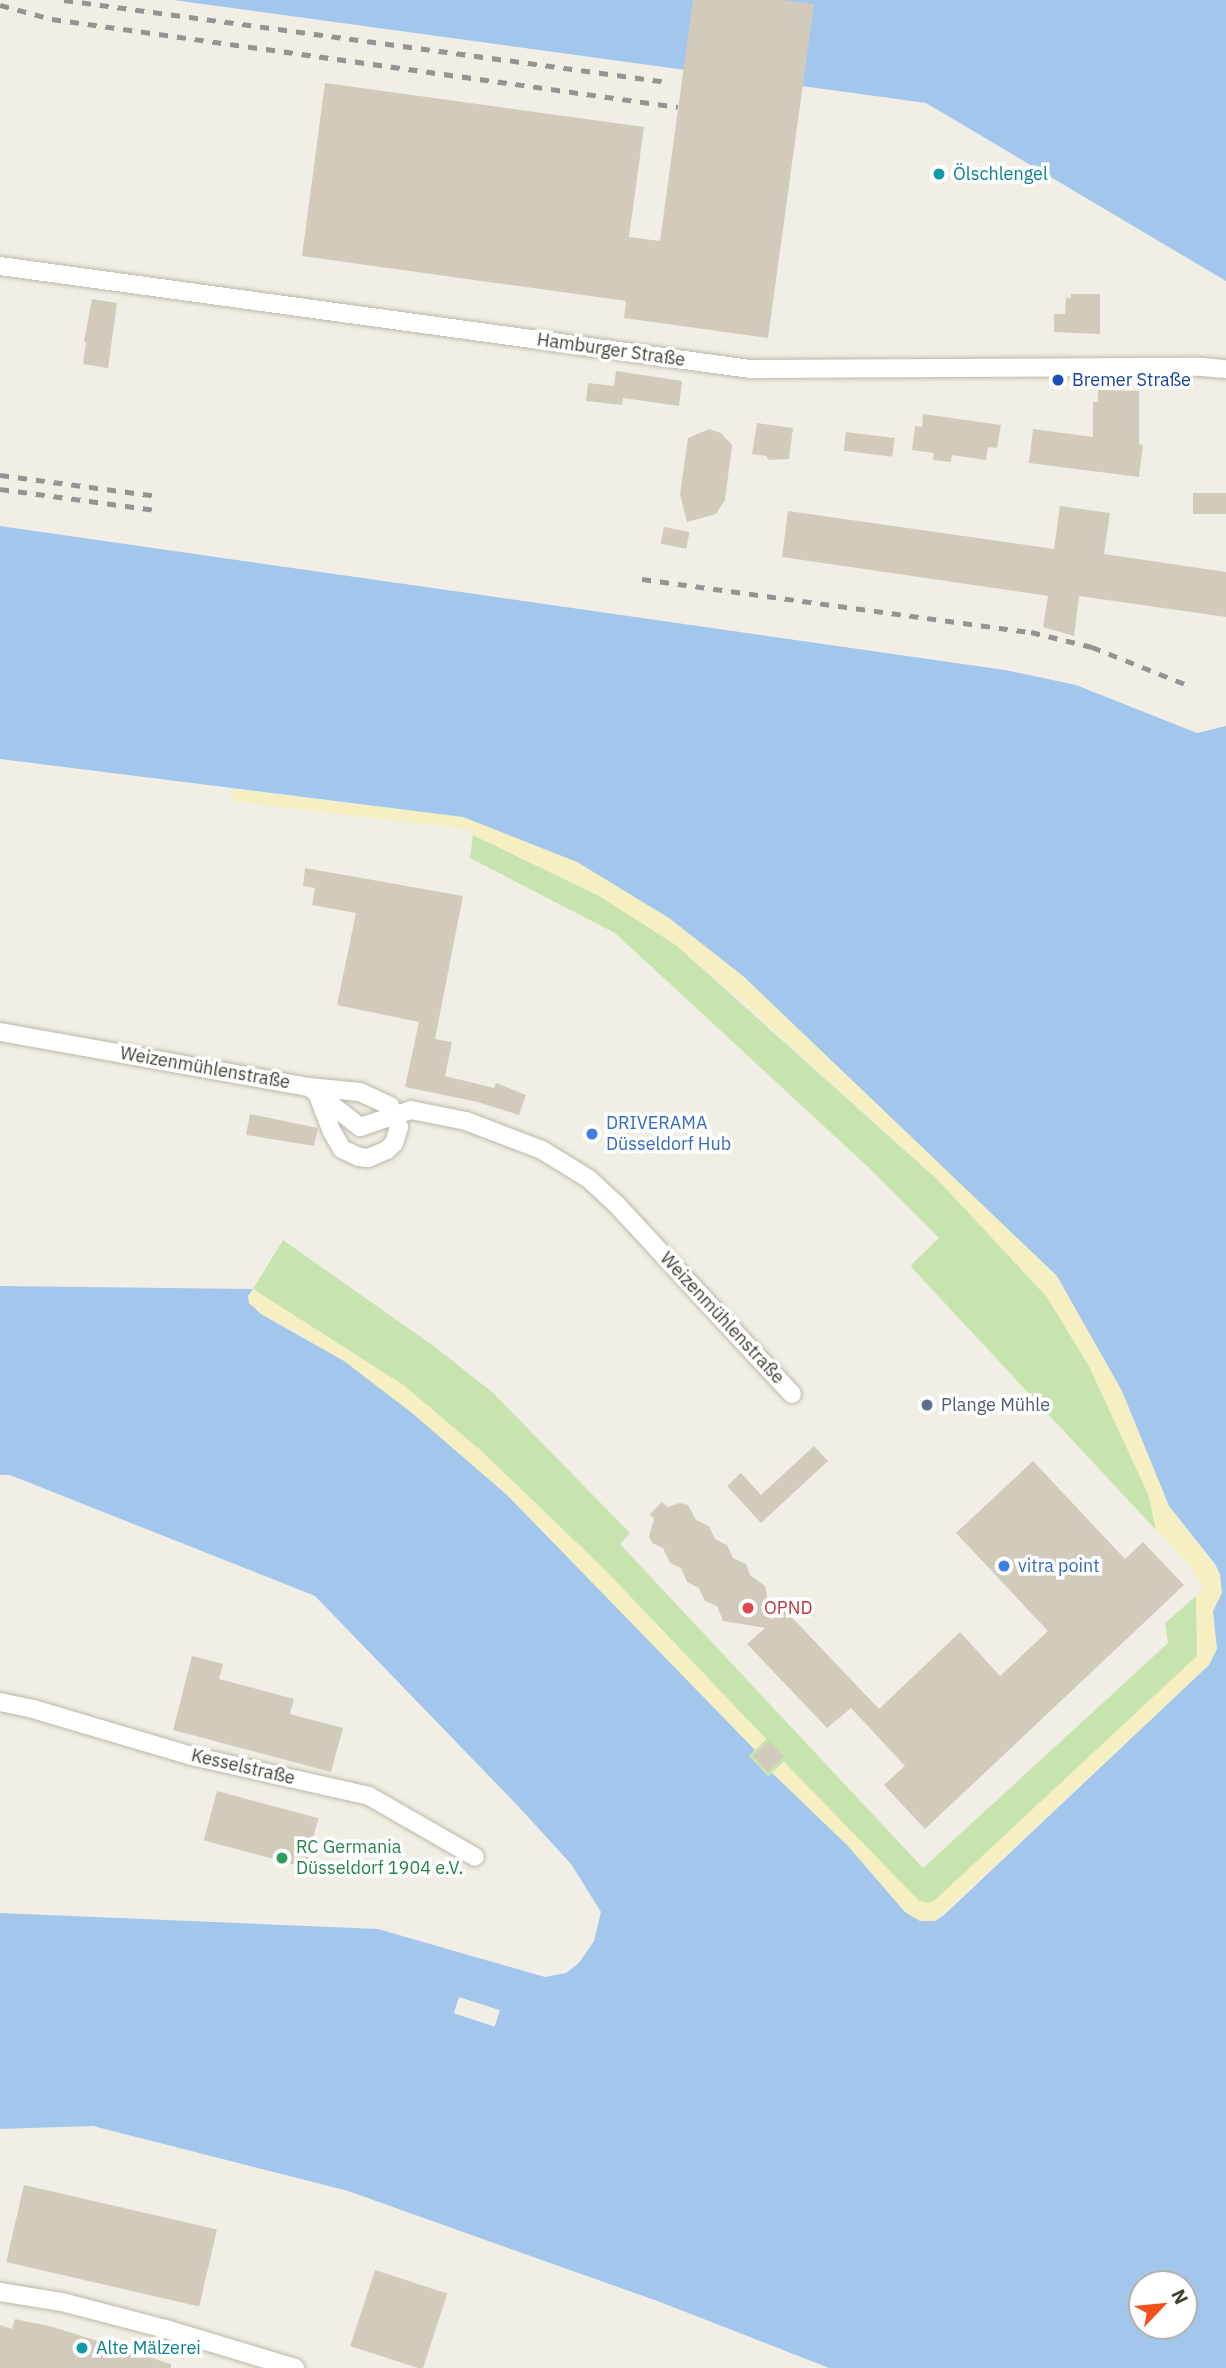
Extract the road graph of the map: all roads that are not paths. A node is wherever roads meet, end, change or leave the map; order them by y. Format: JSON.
{"nodes":[{"id":1,"x":0,"y":266,"type":"edge"},
{"id":2,"x":1226,"y":369,"type":"edge"},
{"id":3,"x":0,"y":1032,"type":"edge"},
{"id":4,"x":309,"y":1087,"type":"junction"},
{"id":5,"x":395,"y":1115,"type":"junction"},
{"id":6,"x":793,"y":1394,"type":"dead end"},
{"id":7,"x":0,"y":1702,"type":"edge"},
{"id":8,"x":475,"y":1857,"type":"dead end"},
{"id":9,"x":0,"y":2292,"type":"edge"},
{"id":10,"x":256,"y":2362,"type":"edge"},
{"id":11,"x":295,"y":2368,"type":"edge"}],
"edges":[{"from":1,"to":2,"type":"street","name":"Hamburger Straße"},
{"from":3,"to":4,"type":"street","name":"Weizenmühlenstraße"},
{"from":4,"to":5,"type":"street"},
{"from":4,"to":5,"type":"street","name":"Weizenmühlenstraße"},
{"from":4,"to":5,"type":"street"},
{"from":5,"to":6,"type":"street","name":"Weizenmühlenstraße"},
{"from":7,"to":8,"type":"street","name":"Kesselstraße"},
{"from":9,"to":10,"type":"street"},
{"from":10,"to":11,"type":"street"}]}
